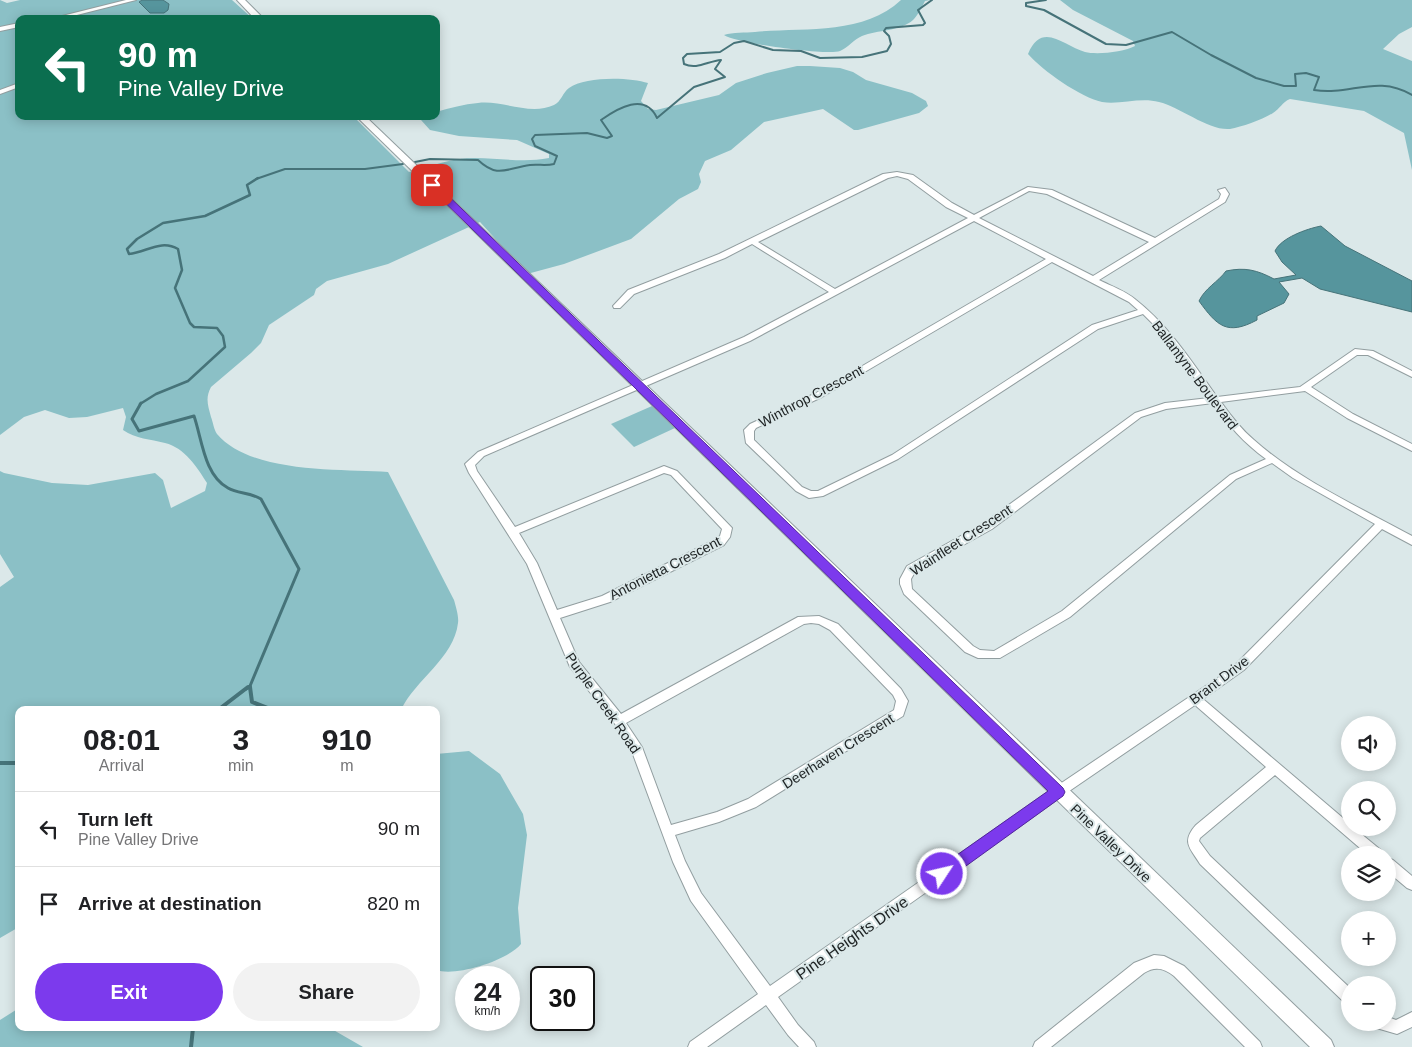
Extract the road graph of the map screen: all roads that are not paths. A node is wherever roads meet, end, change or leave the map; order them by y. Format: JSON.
{"nodes":[{"id":1,"x":133,"y":0,"type":"edge"},
{"id":2,"x":241,"y":0,"type":"edge"},
{"id":3,"x":70,"y":15,"type":"edge"},
{"id":4,"x":256,"y":15,"type":"edge"},
{"id":5,"x":15,"y":26,"type":"edge"},
{"id":6,"x":0,"y":30,"type":"edge"},
{"id":7,"x":15,"y":86,"type":"edge"},
{"id":8,"x":0,"y":92,"type":"edge"},
{"id":9,"x":364,"y":120,"type":"edge"},
{"id":10,"x":1222,"y":190,"type":"dead end"},
{"id":11,"x":973,"y":217,"type":"junction"},
{"id":12,"x":1154,"y":241,"type":"junction"},
{"id":13,"x":753,"y":242,"type":"junction"},
{"id":14,"x":1053,"y":258,"type":"junction"},
{"id":15,"x":1094,"y":279,"type":"junction"},
{"id":16,"x":835,"y":292,"type":"junction"},
{"id":17,"x":617,"y":306,"type":"dead end"},
{"id":18,"x":1145,"y":311,"type":"junction"},
{"id":19,"x":1412,"y":374,"type":"edge"},
{"id":20,"x":641,"y":385,"type":"junction"},
{"id":21,"x":1306,"y":388,"type":"junction"},
{"id":22,"x":1214,"y":400,"type":"junction"},
{"id":23,"x":1412,"y":448,"type":"edge"},
{"id":24,"x":1272,"y":460,"type":"junction"},
{"id":25,"x":1381,"y":524,"type":"junction"},
{"id":26,"x":512,"y":532,"type":"junction"},
{"id":27,"x":1412,"y":541,"type":"edge"},
{"id":28,"x":555,"y":615,"type":"junction"},
{"id":29,"x":1195,"y":699,"type":"junction"},
{"id":30,"x":619,"y":721,"type":"junction"},
{"id":31,"x":1274,"y":768,"type":"junction"},
{"id":32,"x":1058,"y":792,"type":"junction"},
{"id":33,"x":668,"y":831,"type":"junction"},
{"id":34,"x":1366,"y":846,"type":"edge"},
{"id":35,"x":1396,"y":871,"type":"edge"},
{"id":36,"x":1412,"y":884,"type":"edge"},
{"id":37,"x":1341,"y":989,"type":"edge"},
{"id":38,"x":768,"y":997,"type":"junction"},
{"id":39,"x":1412,"y":1019,"type":"edge"},
{"id":40,"x":1396,"y":1027,"type":"edge"},
{"id":41,"x":695,"y":1047,"type":"edge"},
{"id":42,"x":808,"y":1047,"type":"edge"},
{"id":43,"x":1040,"y":1047,"type":"edge"},
{"id":44,"x":1255,"y":1047,"type":"edge"},
{"id":45,"x":1324,"y":1047,"type":"edge"}],
"edges":[{"from":1,"to":3,"type":"street"},
{"from":2,"to":4,"type":"street"},
{"from":5,"to":6,"type":"street"},
{"from":7,"to":8,"type":"street"},
{"from":9,"to":20,"type":"street","name":"Pine Valley Drive"},
{"from":10,"to":12,"type":"street"},
{"from":11,"to":12,"type":"street"},
{"from":11,"to":13,"type":"street","name":"Ballantyne Boulevard"},
{"from":11,"to":14,"type":"street","name":"Ballantyne Boulevard"},
{"from":11,"to":16,"type":"street"},
{"from":12,"to":15,"type":"street"},
{"from":13,"to":16,"type":"street"},
{"from":13,"to":17,"type":"street","name":"Ballantyne Boulevard"},
{"from":14,"to":15,"type":"street","name":"Ballantyne Boulevard"},
{"from":14,"to":18,"type":"street","name":"Winthrop Crescent"},
{"from":15,"to":18,"type":"street","name":"Ballantyne Boulevard"},
{"from":16,"to":20,"type":"street"},
{"from":18,"to":22,"type":"street","name":"Ballantyne Boulevard"},
{"from":19,"to":21,"type":"street"},
{"from":20,"to":26,"type":"street","name":"Purple Creek Road"},
{"from":20,"to":32,"type":"street","name":"Pine Valley Drive"},
{"from":21,"to":22,"type":"street"},
{"from":21,"to":23,"type":"street"},
{"from":22,"to":24,"type":"street","name":"Ballantyne Boulevard"},
{"from":22,"to":24,"type":"street","name":"Wainfleet Crescent"},
{"from":24,"to":25,"type":"street","name":"Ballantyne Boulevard"},
{"from":25,"to":27,"type":"street","name":"Ballantyne Boulevard"},
{"from":25,"to":29,"type":"street","name":"Brant Drive"},
{"from":26,"to":28,"type":"street","name":"Purple Creek Road"},
{"from":26,"to":28,"type":"street","name":"Antonietta Crescent"},
{"from":28,"to":30,"type":"street","name":"Purple Creek Road"},
{"from":29,"to":31,"type":"street"},
{"from":29,"to":32,"type":"street","name":"Brant Drive"},
{"from":30,"to":33,"type":"street","name":"Purple Creek Road"},
{"from":30,"to":33,"type":"street","name":"Deerhaven Crescent"},
{"from":31,"to":34,"type":"street"},
{"from":31,"to":37,"type":"street"},
{"from":32,"to":38,"type":"street","name":"Pine Heights Drive"},
{"from":32,"to":45,"type":"street","name":"Pine Valley Drive"},
{"from":33,"to":38,"type":"street","name":"Purple Creek Road"},
{"from":35,"to":36,"type":"street"},
{"from":38,"to":41,"type":"street","name":"Pine Heights Drive"},
{"from":38,"to":42,"type":"street","name":"Purple Creek Road"},
{"from":39,"to":40,"type":"street"},
{"from":43,"to":44,"type":"street"}]}
